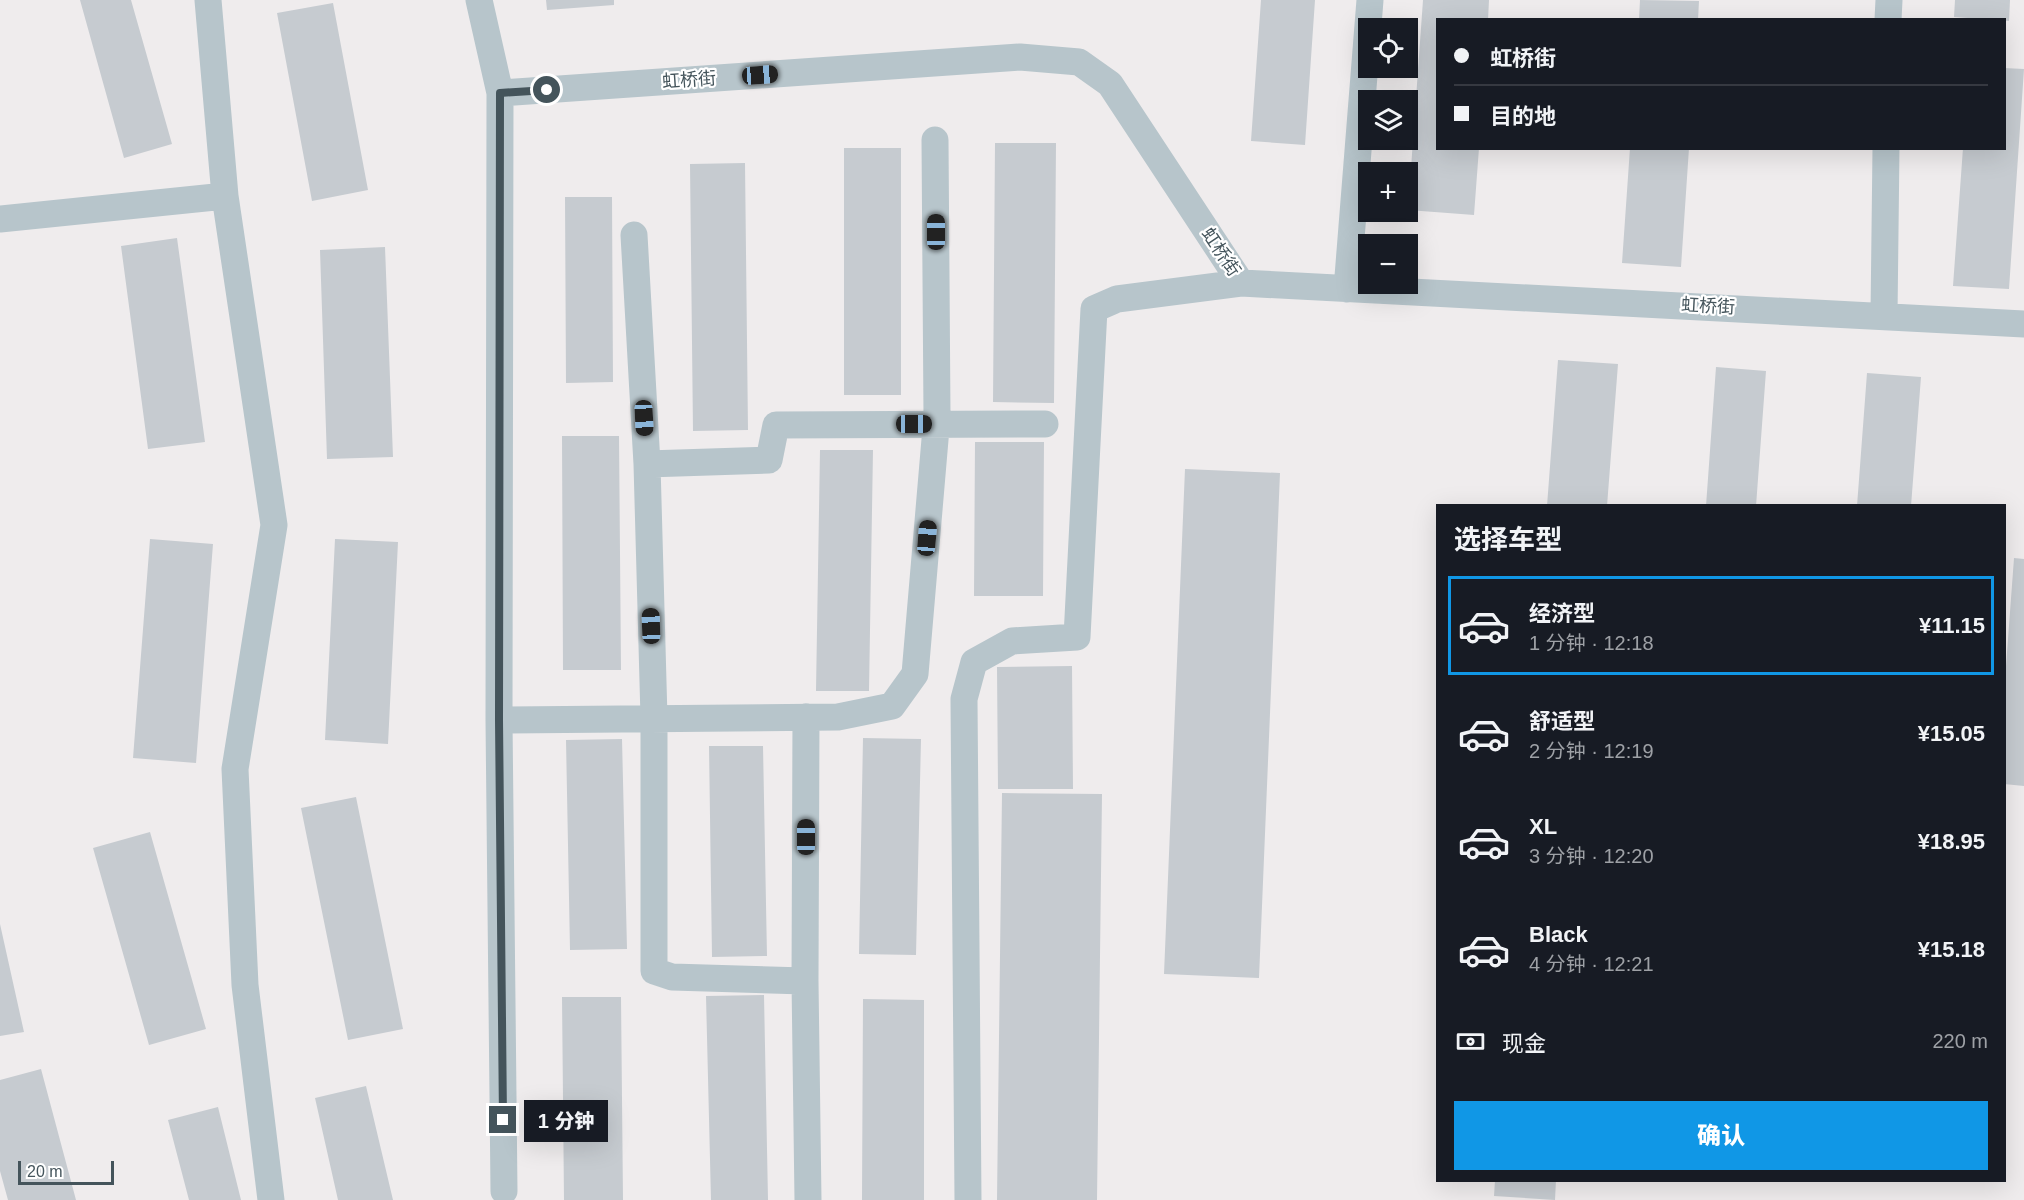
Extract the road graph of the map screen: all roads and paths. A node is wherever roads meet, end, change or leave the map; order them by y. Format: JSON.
{"nodes":[{"id":1,"x":208,"y":0,"type":"edge"},
{"id":2,"x":479,"y":0,"type":"edge"},
{"id":3,"x":1370,"y":0,"type":"edge"},
{"id":4,"x":1888,"y":0,"type":"edge"},
{"id":5,"x":1888,"y":18,"type":"edge"},
{"id":6,"x":500,"y":93,"type":"junction"},
{"id":7,"x":935,"y":140,"type":"dead end"},
{"id":8,"x":1886,"y":150,"type":"edge"},
{"id":9,"x":225,"y":196,"type":"junction"},
{"id":10,"x":0,"y":219,"type":"edge"},
{"id":11,"x":634,"y":235,"type":"dead end"},
{"id":12,"x":1241,"y":283,"type":"junction"},
{"id":13,"x":1347,"y":289,"type":"junction"},
{"id":14,"x":1884,"y":315,"type":"junction"},
{"id":15,"x":2024,"y":324,"type":"edge"},
{"id":16,"x":937,"y":424,"type":"junction"},
{"id":17,"x":1045,"y":424,"type":"dead end"},
{"id":18,"x":646,"y":464,"type":"junction"},
{"id":19,"x":806,"y":717,"type":"junction"},
{"id":20,"x":654,"y":718,"type":"junction"},
{"id":21,"x":499,"y":720,"type":"junction"},
{"id":22,"x":805,"y":981,"type":"junction"},
{"id":23,"x":504,"y":1191,"type":"dead end"},
{"id":24,"x":271,"y":1200,"type":"edge"},
{"id":25,"x":808,"y":1200,"type":"edge"},
{"id":26,"x":968,"y":1200,"type":"edge"}],
"edges":[{"from":1,"to":9,"type":"street"},
{"from":2,"to":6,"type":"street"},
{"from":3,"to":13,"type":"street"},
{"from":4,"to":5,"type":"street"},
{"from":6,"to":12,"type":"street","name":"虹桥街"},
{"from":6,"to":21,"type":"street"},
{"from":7,"to":16,"type":"street"},
{"from":8,"to":14,"type":"street"},
{"from":9,"to":10,"type":"street"},
{"from":9,"to":24,"type":"street"},
{"from":11,"to":18,"type":"street"},
{"from":12,"to":13,"type":"street","name":"虹桥街"},
{"from":12,"to":26,"type":"street"},
{"from":13,"to":14,"type":"street","name":"虹桥街"},
{"from":14,"to":15,"type":"street","name":"虹桥街"},
{"from":16,"to":17,"type":"street"},
{"from":16,"to":18,"type":"street"},
{"from":16,"to":19,"type":"street"},
{"from":18,"to":20,"type":"street"},
{"from":19,"to":20,"type":"street"},
{"from":19,"to":22,"type":"street"},
{"from":20,"to":21,"type":"street"},
{"from":20,"to":22,"type":"street"},
{"from":21,"to":23,"type":"street"},
{"from":22,"to":25,"type":"street"}]}
